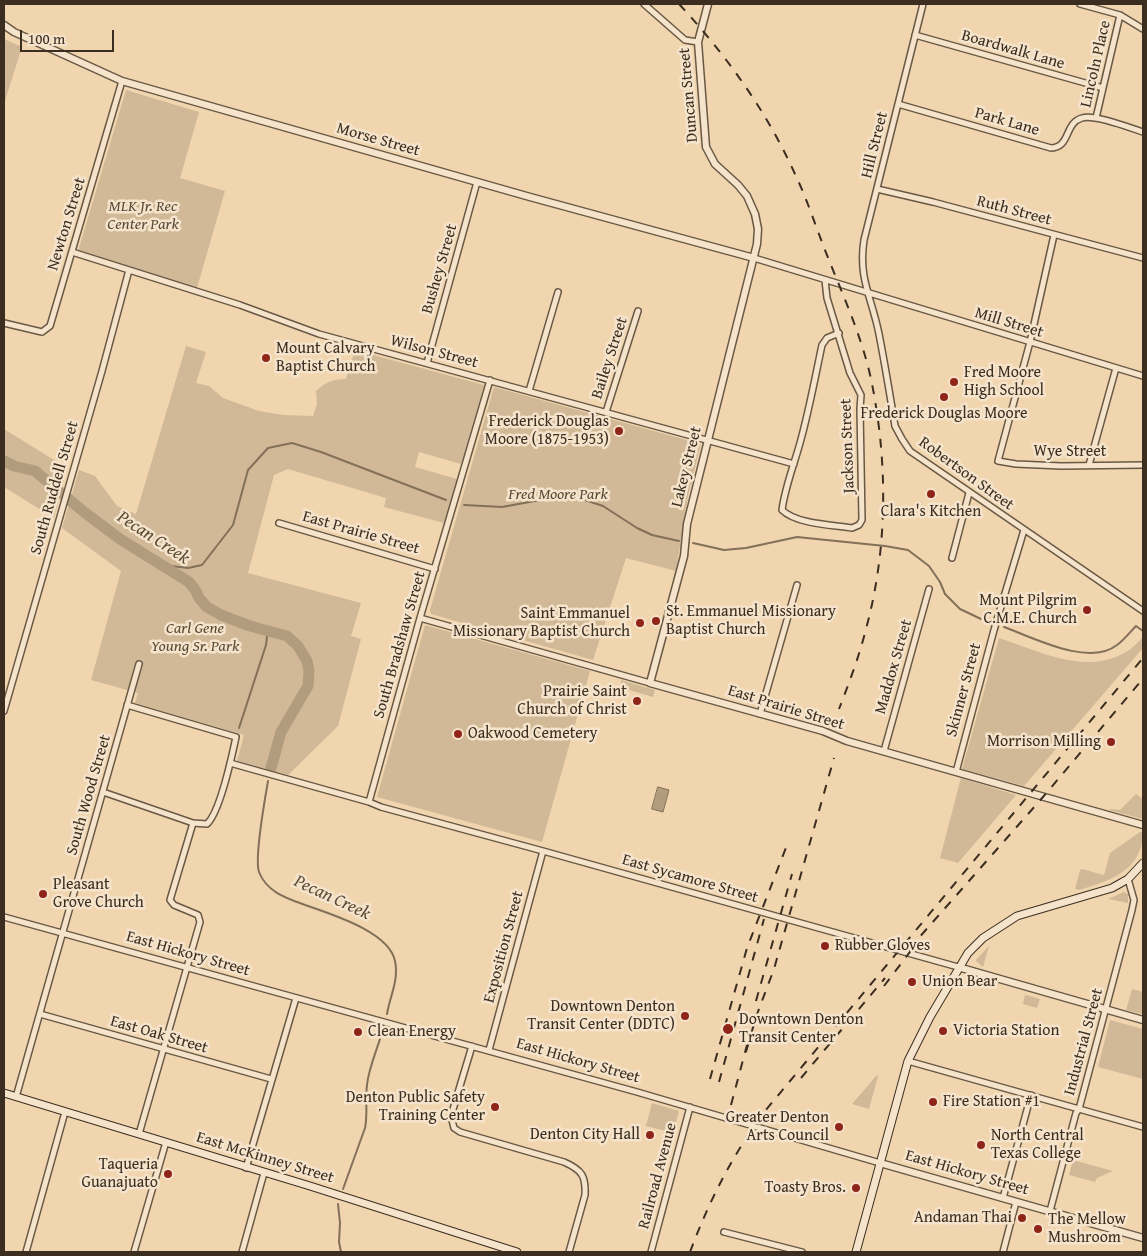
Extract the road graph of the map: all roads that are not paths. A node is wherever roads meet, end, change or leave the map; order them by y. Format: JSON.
{"nodes":[{"id":1,"x":644,"y":4,"type":"edge"},
{"id":2,"x":708,"y":4,"type":"edge"},
{"id":3,"x":923,"y":4,"type":"edge"},
{"id":4,"x":1080,"y":4,"type":"edge"},
{"id":5,"x":1120,"y":15,"type":"junction"},
{"id":6,"x":4,"y":24,"type":"edge"},
{"id":7,"x":1143,"y":29,"type":"edge"},
{"id":8,"x":915,"y":34,"type":"junction"},
{"id":9,"x":698,"y":42,"type":"junction"},
{"id":10,"x":122,"y":82,"type":"junction"},
{"id":11,"x":1103,"y":88,"type":"junction"},
{"id":12,"x":898,"y":104,"type":"junction"},
{"id":13,"x":1096,"y":118,"type":"junction"},
{"id":14,"x":1143,"y":132,"type":"edge"},
{"id":15,"x":477,"y":182,"type":"junction"},
{"id":16,"x":877,"y":189,"type":"junction"},
{"id":17,"x":1054,"y":235,"type":"junction"},
{"id":18,"x":72,"y":252,"type":"junction"},
{"id":19,"x":754,"y":258,"type":"junction"},
{"id":20,"x":1143,"y":258,"type":"edge"},
{"id":21,"x":129,"y":270,"type":"junction"},
{"id":22,"x":825,"y":280,"type":"junction"},
{"id":23,"x":558,"y":292,"type":"dead end"},
{"id":24,"x":868,"y":293,"type":"junction"},
{"id":25,"x":638,"y":311,"type":"dead end"},
{"id":26,"x":4,"y":324,"type":"edge"},
{"id":27,"x":839,"y":333,"type":"junction"},
{"id":28,"x":1030,"y":342,"type":"junction"},
{"id":29,"x":427,"y":363,"type":"junction"},
{"id":30,"x":1116,"y":368,"type":"junction"},
{"id":31,"x":1143,"y":376,"type":"edge"},
{"id":32,"x":490,"y":380,"type":"junction"},
{"id":33,"x":529,"y":391,"type":"junction"},
{"id":34,"x":606,"y":412,"type":"junction"},
{"id":35,"x":708,"y":440,"type":"junction"},
{"id":36,"x":794,"y":464,"type":"junction"},
{"id":37,"x":1089,"y":465,"type":"junction"},
{"id":38,"x":1143,"y":465,"type":"edge"},
{"id":39,"x":969,"y":493,"type":"junction"},
{"id":40,"x":279,"y":524,"type":"dead end"},
{"id":41,"x":1024,"y":530,"type":"junction"},
{"id":42,"x":952,"y":558,"type":"dead end"},
{"id":43,"x":434,"y":569,"type":"junction"},
{"id":44,"x":796,"y":586,"type":"dead end"},
{"id":45,"x":929,"y":588,"type":"dead end"},
{"id":46,"x":1143,"y":611,"type":"edge"},
{"id":47,"x":420,"y":618,"type":"junction"},
{"id":48,"x":139,"y":664,"type":"dead end"},
{"id":49,"x":650,"y":683,"type":"junction"},
{"id":50,"x":128,"y":705,"type":"junction"},
{"id":51,"x":4,"y":711,"type":"edge"},
{"id":52,"x":760,"y":714,"type":"junction"},
{"id":53,"x":884,"y":751,"type":"junction"},
{"id":54,"x":230,"y":763,"type":"junction"},
{"id":55,"x":956,"y":772,"type":"junction"},
{"id":56,"x":103,"y":792,"type":"junction"},
{"id":57,"x":369,"y":802,"type":"junction"},
{"id":58,"x":193,"y":822,"type":"junction"},
{"id":59,"x":1143,"y":825,"type":"edge"},
{"id":60,"x":543,"y":851,"type":"junction"},
{"id":61,"x":1143,"y":863,"type":"edge"},
{"id":62,"x":1128,"y":878,"type":"junction"},
{"id":63,"x":4,"y":917,"type":"edge"},
{"id":64,"x":62,"y":933,"type":"junction"},
{"id":65,"x":186,"y":968,"type":"junction"},
{"id":66,"x":958,"y":968,"type":"junction"},
{"id":67,"x":296,"y":998,"type":"junction"},
{"id":68,"x":1106,"y":1009,"type":"junction"},
{"id":69,"x":40,"y":1014,"type":"junction"},
{"id":70,"x":1143,"y":1020,"type":"edge"},
{"id":71,"x":472,"y":1046,"type":"junction"},
{"id":72,"x":163,"y":1050,"type":"junction"},
{"id":73,"x":489,"y":1050,"type":"junction"},
{"id":74,"x":908,"y":1061,"type":"junction"},
{"id":75,"x":271,"y":1079,"type":"junction"},
{"id":76,"x":4,"y":1093,"type":"edge"},
{"id":77,"x":1031,"y":1095,"type":"junction"},
{"id":78,"x":16,"y":1096,"type":"junction"},
{"id":79,"x":690,"y":1107,"type":"junction"},
{"id":80,"x":1079,"y":1109,"type":"junction"},
{"id":81,"x":66,"y":1112,"type":"junction"},
{"id":82,"x":1143,"y":1127,"type":"edge"},
{"id":83,"x":139,"y":1134,"type":"junction"},
{"id":84,"x":166,"y":1142,"type":"junction"},
{"id":85,"x":880,"y":1163,"type":"junction"},
{"id":86,"x":246,"y":1168,"type":"junction"},
{"id":87,"x":264,"y":1173,"type":"junction"},
{"id":88,"x":1003,"y":1198,"type":"junction"},
{"id":89,"x":1016,"y":1202,"type":"junction"},
{"id":90,"x":1050,"y":1211,"type":"junction"},
{"id":91,"x":724,"y":1232,"type":"dead end"},
{"id":92,"x":1143,"y":1238,"type":"edge"},
{"id":93,"x":26,"y":1252,"type":"edge"},
{"id":94,"x":134,"y":1252,"type":"edge"},
{"id":95,"x":242,"y":1252,"type":"edge"},
{"id":96,"x":516,"y":1252,"type":"edge"},
{"id":97,"x":569,"y":1252,"type":"edge"},
{"id":98,"x":651,"y":1252,"type":"edge"},
{"id":99,"x":802,"y":1252,"type":"edge"},
{"id":100,"x":856,"y":1252,"type":"edge"},
{"id":101,"x":1003,"y":1252,"type":"edge"}],
"edges":[{"from":1,"to":9,"type":"street"},
{"from":2,"to":9,"type":"street","name":"Duncan Street"},
{"from":3,"to":8,"type":"street","name":"Hill Street"},
{"from":4,"to":5,"type":"street"},
{"from":5,"to":7,"type":"street"},
{"from":5,"to":11,"type":"street","name":"Lincoln Place"},
{"from":6,"to":10,"type":"street","name":"Morse Street"},
{"from":8,"to":11,"type":"street","name":"Boardwalk Lane"},
{"from":8,"to":12,"type":"street","name":"Hill Street"},
{"from":9,"to":19,"type":"street","name":"Duncan Street"},
{"from":10,"to":15,"type":"street","name":"Morse Street"},
{"from":10,"to":18,"type":"street","name":"Newton Street"},
{"from":11,"to":13,"type":"street","name":"Lincoln Place"},
{"from":12,"to":13,"type":"street","name":"Park Lane"},
{"from":12,"to":16,"type":"street","name":"Hill Street"},
{"from":13,"to":14,"type":"street"},
{"from":15,"to":19,"type":"street","name":"Morse Street"},
{"from":15,"to":29,"type":"street","name":"Bushey Street"},
{"from":16,"to":17,"type":"street","name":"Ruth Street"},
{"from":16,"to":24,"type":"street","name":"Hill Street"},
{"from":17,"to":20,"type":"street","name":"Ruth Street"},
{"from":17,"to":28,"type":"street"},
{"from":18,"to":21,"type":"street","name":"Wilson Street"},
{"from":18,"to":26,"type":"street","name":"Newton Street"},
{"from":19,"to":22,"type":"street","name":"Mill Street"},
{"from":19,"to":35,"type":"street","name":"Lakey Street"},
{"from":21,"to":29,"type":"street","name":"Wilson Street"},
{"from":21,"to":51,"type":"street","name":"South Ruddell Street"},
{"from":22,"to":24,"type":"street","name":"Mill Street"},
{"from":22,"to":27,"type":"street","name":"Jackson Street"},
{"from":23,"to":33,"type":"street"},
{"from":24,"to":28,"type":"street","name":"Mill Street"},
{"from":24,"to":39,"type":"street","name":"Robertson Street"},
{"from":25,"to":34,"type":"street","name":"Bailey Street"},
{"from":27,"to":36,"type":"street"},
{"from":27,"to":36,"type":"street","name":"Jackson Street"},
{"from":28,"to":30,"type":"street","name":"Mill Street"},
{"from":28,"to":37,"type":"street","name":"Wye Street"},
{"from":29,"to":32,"type":"street","name":"Wilson Street"},
{"from":30,"to":31,"type":"street","name":"Mill Street"},
{"from":30,"to":37,"type":"street"},
{"from":32,"to":33,"type":"street","name":"Wilson Street"},
{"from":32,"to":43,"type":"street","name":"South Bradshaw Street"},
{"from":33,"to":34,"type":"street","name":"Wilson Street"},
{"from":34,"to":35,"type":"street","name":"Wilson Street"},
{"from":35,"to":36,"type":"street","name":"Wilson Street"},
{"from":35,"to":49,"type":"street","name":"Lakey Street"},
{"from":37,"to":38,"type":"street","name":"Wye Street"},
{"from":39,"to":41,"type":"street","name":"Robertson Street"},
{"from":39,"to":42,"type":"street"},
{"from":40,"to":43,"type":"street","name":"East Prairie Street"},
{"from":41,"to":46,"type":"street","name":"Robertson Street"},
{"from":41,"to":55,"type":"street","name":"Skinner Street"},
{"from":43,"to":47,"type":"street","name":"South Bradshaw Street"},
{"from":44,"to":52,"type":"street"},
{"from":45,"to":53,"type":"street","name":"Maddox Street"},
{"from":47,"to":49,"type":"street","name":"East Prairie Street"},
{"from":47,"to":57,"type":"street","name":"South Bradshaw Street"},
{"from":48,"to":50,"type":"street","name":"South Wood Street"},
{"from":49,"to":52,"type":"street","name":"East Prairie Street"},
{"from":50,"to":54,"type":"street"},
{"from":50,"to":56,"type":"street","name":"South Wood Street"},
{"from":52,"to":53,"type":"street","name":"East Prairie Street"},
{"from":53,"to":55,"type":"street","name":"East Prairie Street"},
{"from":54,"to":57,"type":"street","name":"East Sycamore Street"},
{"from":54,"to":58,"type":"street"},
{"from":55,"to":59,"type":"street","name":"East Prairie Street"},
{"from":56,"to":58,"type":"street"},
{"from":56,"to":64,"type":"street","name":"South Wood Street"},
{"from":57,"to":60,"type":"street","name":"East Sycamore Street"},
{"from":58,"to":65,"type":"street"},
{"from":60,"to":66,"type":"street","name":"East Sycamore Street"},
{"from":60,"to":73,"type":"street","name":"Exposition Street"},
{"from":61,"to":62,"type":"main road"},
{"from":62,"to":66,"type":"main road"},
{"from":62,"to":68,"type":"street","name":"Industrial Street"},
{"from":63,"to":64,"type":"street","name":"East Hickory Street"},
{"from":64,"to":65,"type":"street","name":"East Hickory Street"},
{"from":64,"to":69,"type":"street","name":"South Wood Street"},
{"from":65,"to":67,"type":"street","name":"East Hickory Street"},
{"from":65,"to":72,"type":"street"},
{"from":66,"to":68,"type":"street","name":"East Sycamore Street"},
{"from":66,"to":74,"type":"main road"},
{"from":67,"to":71,"type":"street","name":"East Hickory Street"},
{"from":67,"to":75,"type":"street"},
{"from":68,"to":70,"type":"street","name":"East Sycamore Street"},
{"from":68,"to":80,"type":"street","name":"Industrial Street"},
{"from":69,"to":72,"type":"street","name":"East Oak Street"},
{"from":69,"to":78,"type":"street","name":"South Wood Street"},
{"from":71,"to":73,"type":"street","name":"East Hickory Street"},
{"from":71,"to":97,"type":"street"},
{"from":72,"to":75,"type":"street","name":"East Oak Street"},
{"from":72,"to":83,"type":"street"},
{"from":73,"to":79,"type":"street","name":"East Hickory Street"},
{"from":74,"to":77,"type":"street"},
{"from":74,"to":85,"type":"main road"},
{"from":75,"to":86,"type":"street"},
{"from":76,"to":78,"type":"main road","name":"East McKinney Street"},
{"from":77,"to":80,"type":"street"},
{"from":77,"to":88,"type":"street"},
{"from":78,"to":81,"type":"main road","name":"East McKinney Street"},
{"from":79,"to":85,"type":"street","name":"East Hickory Street"},
{"from":79,"to":98,"type":"street","name":"Railroad Avenue"},
{"from":80,"to":82,"type":"street"},
{"from":80,"to":90,"type":"street","name":"Industrial Street"},
{"from":81,"to":83,"type":"main road","name":"East McKinney Street"},
{"from":81,"to":93,"type":"street"},
{"from":83,"to":84,"type":"main road","name":"East McKinney Street"},
{"from":84,"to":86,"type":"main road","name":"East McKinney Street"},
{"from":84,"to":94,"type":"street"},
{"from":85,"to":88,"type":"street","name":"East Hickory Street"},
{"from":85,"to":100,"type":"main road"},
{"from":86,"to":87,"type":"main road","name":"East McKinney Street"},
{"from":87,"to":95,"type":"street"},
{"from":87,"to":96,"type":"main road","name":"East McKinney Street"},
{"from":88,"to":89,"type":"street","name":"East Hickory Street"},
{"from":89,"to":90,"type":"street","name":"East Hickory Street"},
{"from":89,"to":101,"type":"street"},
{"from":90,"to":92,"type":"street","name":"East Hickory Street"},
{"from":91,"to":99,"type":"street"}]}
